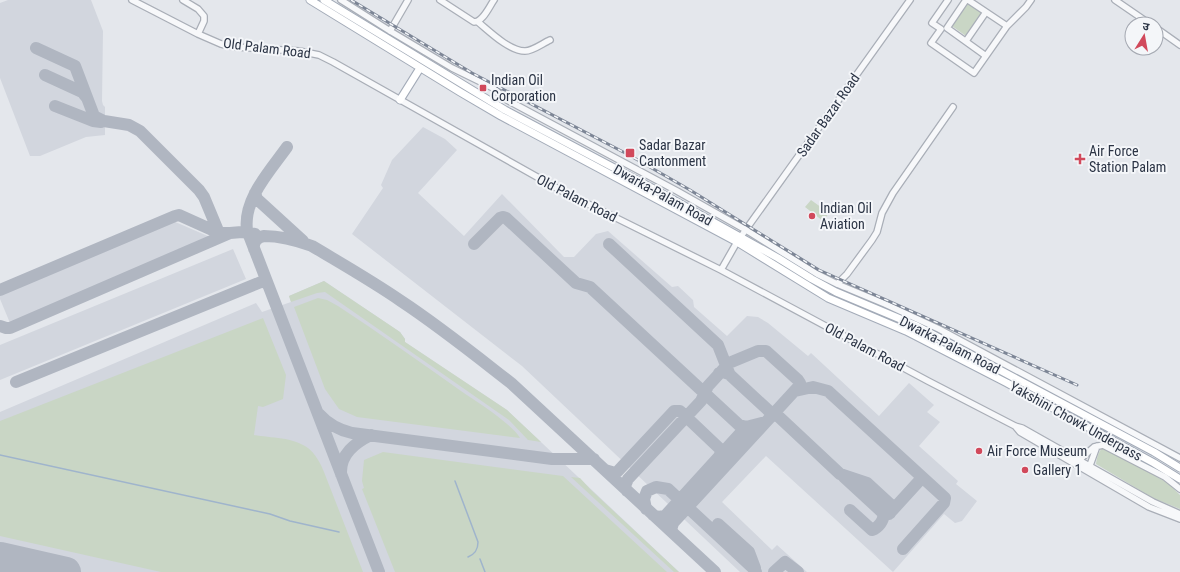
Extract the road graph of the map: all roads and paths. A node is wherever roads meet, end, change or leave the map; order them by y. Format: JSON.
{"nodes":[{"id":1,"x":132,"y":0,"type":"edge"},
{"id":2,"x":183,"y":0,"type":"edge"},
{"id":3,"x":310,"y":0,"type":"edge"},
{"id":4,"x":324,"y":0,"type":"edge"},
{"id":5,"x":341,"y":0,"type":"edge"},
{"id":6,"x":408,"y":0,"type":"edge"},
{"id":7,"x":440,"y":0,"type":"edge"},
{"id":8,"x":494,"y":0,"type":"edge"},
{"id":9,"x":910,"y":0,"type":"edge"},
{"id":10,"x":948,"y":0,"type":"edge"},
{"id":11,"x":967,"y":0,"type":"edge"},
{"id":12,"x":1031,"y":0,"type":"edge"},
{"id":13,"x":1115,"y":0,"type":"edge"},
{"id":14,"x":986,"y":12,"type":"junction"},
{"id":15,"x":1138,"y":16,"type":"edge"},
{"id":16,"x":478,"y":22,"type":"junction"},
{"id":17,"x":1007,"y":26,"type":"junction"},
{"id":18,"x":944,"y":29,"type":"junction"},
{"id":19,"x":390,"y":31,"type":"junction"},
{"id":20,"x":198,"y":34,"type":"junction"},
{"id":21,"x":1164,"y":34,"type":"edge"},
{"id":22,"x":550,"y":40,"type":"dead end"},
{"id":23,"x":966,"y":41,"type":"junction"},
{"id":24,"x":1180,"y":45,"type":"edge"},
{"id":25,"x":986,"y":56,"type":"junction"},
{"id":26,"x":420,"y":68,"type":"junction"},
{"id":27,"x":400,"y":100,"type":"junction"},
{"id":28,"x":953,"y":107,"type":"dead end"},
{"id":29,"x":746,"y":230,"type":"junction"},
{"id":30,"x":738,"y":240,"type":"junction"},
{"id":31,"x":721,"y":270,"type":"junction"},
{"id":32,"x":837,"y":284,"type":"junction"},
{"id":33,"x":1013,"y":368,"type":"junction"},
{"id":34,"x":1009,"y":376,"type":"junction"},
{"id":35,"x":1097,"y":446,"type":"junction"},
{"id":36,"x":1180,"y":458,"type":"edge"},
{"id":37,"x":1077,"y":462,"type":"junction"},
{"id":38,"x":1089,"y":468,"type":"junction"},
{"id":39,"x":1180,"y":468,"type":"edge"},
{"id":40,"x":1180,"y":479,"type":"edge"},
{"id":41,"x":1180,"y":489,"type":"edge"},
{"id":42,"x":1180,"y":514,"type":"edge"},
{"id":43,"x":1180,"y":520,"type":"edge"}],
"edges":[{"from":1,"to":20,"type":"street","name":"Old Palam Road"},
{"from":2,"to":20,"type":"street"},
{"from":3,"to":26,"type":"main road","name":"Dwarka-Palam Road"},
{"from":4,"to":30,"type":"main road","name":"Dwarka-Palam Road"},
{"from":5,"to":19,"type":"street"},
{"from":6,"to":19,"type":"street"},
{"from":7,"to":16,"type":"street"},
{"from":8,"to":16,"type":"street"},
{"from":9,"to":29,"type":"street","name":"Sadar Bazar Road"},
{"from":10,"to":18,"type":"street"},
{"from":11,"to":14,"type":"street"},
{"from":11,"to":18,"type":"street"},
{"from":12,"to":17,"type":"street"},
{"from":13,"to":15,"type":"street"},
{"from":14,"to":17,"type":"street"},
{"from":14,"to":23,"type":"street"},
{"from":16,"to":22,"type":"street"},
{"from":17,"to":25,"type":"street"},
{"from":18,"to":23,"type":"street"},
{"from":18,"to":25,"type":"street"},
{"from":19,"to":29,"type":"street"},
{"from":20,"to":27,"type":"street","name":"Old Palam Road"},
{"from":21,"to":24,"type":"street"},
{"from":23,"to":25,"type":"street"},
{"from":26,"to":27,"type":"main road"},
{"from":26,"to":30,"type":"main road","name":"Dwarka-Palam Road"},
{"from":27,"to":31,"type":"street","name":"Old Palam Road"},
{"from":28,"to":32,"type":"street"},
{"from":29,"to":30,"type":"street","name":"Sadar Bazar Road"},
{"from":29,"to":32,"type":"street"},
{"from":30,"to":31,"type":"street","name":"Sadar Bazar Road"},
{"from":30,"to":34,"type":"main road","name":"Dwarka-Palam Road"},
{"from":30,"to":40,"type":"main road","name":"Yakshini Chowk Underpass"},
{"from":31,"to":37,"type":"street","name":"Old Palam Road"},
{"from":32,"to":33,"type":"street"},
{"from":33,"to":34,"type":"main road"},
{"from":33,"to":36,"type":"street"},
{"from":34,"to":39,"type":"main road","name":"Yakshini Chowk Underpass"},
{"from":35,"to":37,"type":"street"},
{"from":35,"to":38,"type":"street"},
{"from":35,"to":41,"type":"street"},
{"from":37,"to":38,"type":"street","name":"Old Palam Road"},
{"from":38,"to":42,"type":"street"},
{"from":38,"to":43,"type":"street"}]}
